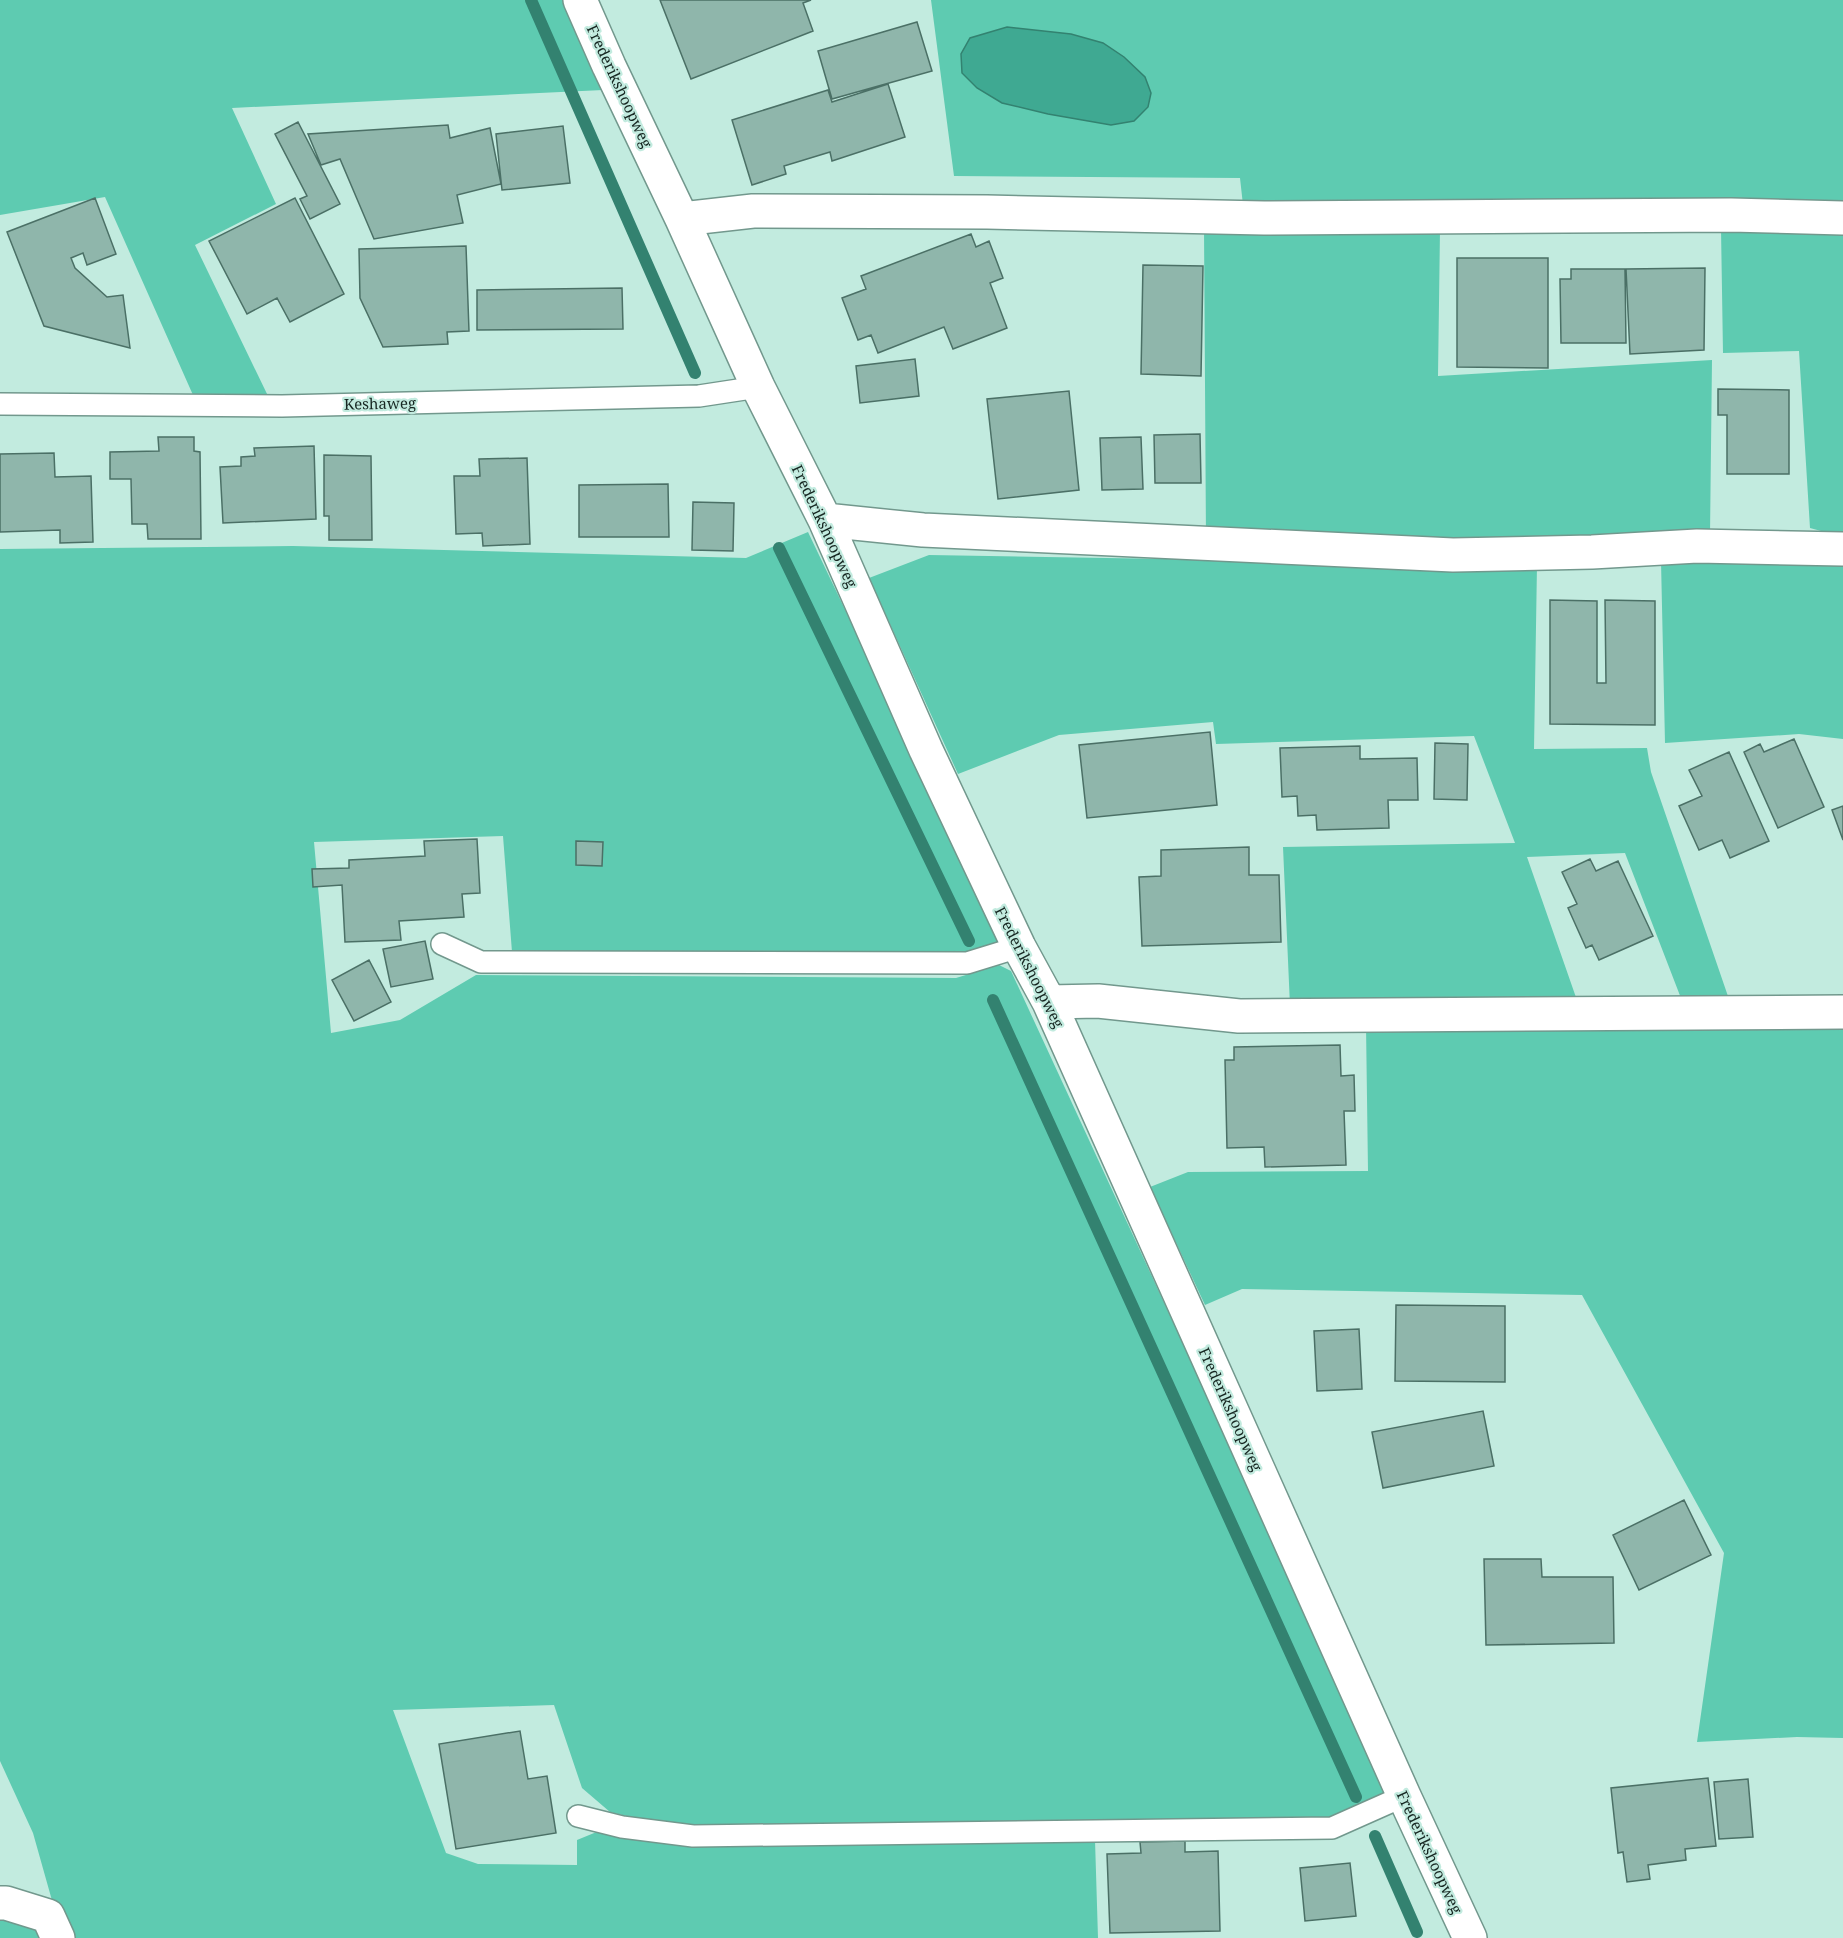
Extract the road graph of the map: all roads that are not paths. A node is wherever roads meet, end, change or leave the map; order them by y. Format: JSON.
{"nodes":[{"id":1,"x":580,"y":0,"type":"edge"},
{"id":2,"x":1843,"y":218,"type":"edge"},
{"id":3,"x":682,"y":219,"type":"junction"},
{"id":4,"x":759,"y":387,"type":"junction"},
{"id":5,"x":0,"y":404,"type":"edge"},
{"id":6,"x":825,"y":520,"type":"junction"},
{"id":7,"x":1843,"y":549,"type":"edge"},
{"id":8,"x":442,"y":944,"type":"dead end"},
{"id":9,"x":1019,"y":947,"type":"junction"},
{"id":10,"x":1050,"y":1002,"type":"junction"},
{"id":11,"x":1843,"y":1012,"type":"edge"},
{"id":12,"x":1404,"y":1796,"type":"junction"},
{"id":13,"x":578,"y":1816,"type":"dead end"},
{"id":14,"x":0,"y":1903,"type":"edge"},
{"id":15,"x":1468,"y":1937,"type":"edge"},
{"id":16,"x":58,"y":1938,"type":"edge"}],
"edges":[{"from":1,"to":3,"type":"street","name":"Frederikshoopweg"},
{"from":2,"to":3,"type":"street"},
{"from":3,"to":4,"type":"street","name":"Frederikshoopweg"},
{"from":4,"to":5,"type":"lane","name":"Keshaweg"},
{"from":4,"to":6,"type":"street","name":"Frederikshoopweg"},
{"from":6,"to":7,"type":"street"},
{"from":6,"to":9,"type":"street","name":"Frederikshoopweg"},
{"from":8,"to":9,"type":"lane"},
{"from":9,"to":10,"type":"street","name":"Frederikshoopweg"},
{"from":10,"to":11,"type":"street"},
{"from":10,"to":12,"type":"street","name":"Frederikshoopweg"},
{"from":12,"to":13,"type":"lane"},
{"from":12,"to":15,"type":"street","name":"Frederikshoopweg"},
{"from":14,"to":16,"type":"street"}]}
